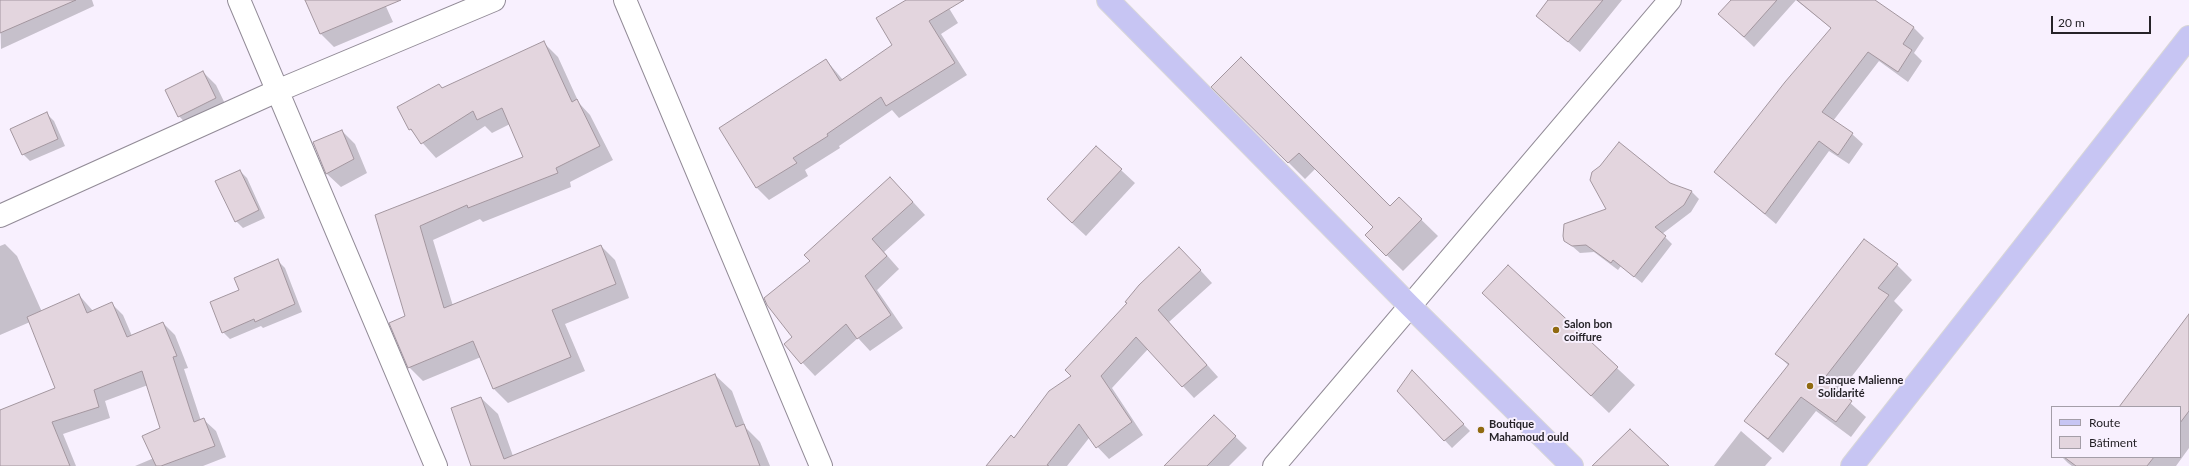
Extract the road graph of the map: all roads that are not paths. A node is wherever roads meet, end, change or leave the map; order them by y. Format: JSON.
{"nodes":[{"id":1,"x":239,"y":0,"type":"edge"},
{"id":2,"x":494,"y":0,"type":"edge"},
{"id":3,"x":625,"y":0,"type":"edge"},
{"id":4,"x":1108,"y":0,"type":"edge"},
{"id":5,"x":1670,"y":0,"type":"edge"},
{"id":6,"x":2189,"y":37,"type":"edge"},
{"id":7,"x":277,"y":91,"type":"junction"},
{"id":8,"x":0,"y":216,"type":"edge"},
{"id":9,"x":1410,"y":306,"type":"junction"},
{"id":10,"x":436,"y":466,"type":"edge"},
{"id":11,"x":821,"y":466,"type":"edge"},
{"id":12,"x":1274,"y":466,"type":"edge"},
{"id":13,"x":1572,"y":466,"type":"edge"},
{"id":14,"x":1852,"y":466,"type":"edge"}],
"edges":[{"from":1,"to":7,"type":"street"},
{"from":2,"to":7,"type":"street"},
{"from":3,"to":11,"type":"street"},
{"from":4,"to":9,"type":"main road"},
{"from":5,"to":9,"type":"street"},
{"from":6,"to":14,"type":"main road"},
{"from":7,"to":8,"type":"street"},
{"from":7,"to":10,"type":"street"},
{"from":9,"to":12,"type":"street"},
{"from":9,"to":13,"type":"main road"}]}
